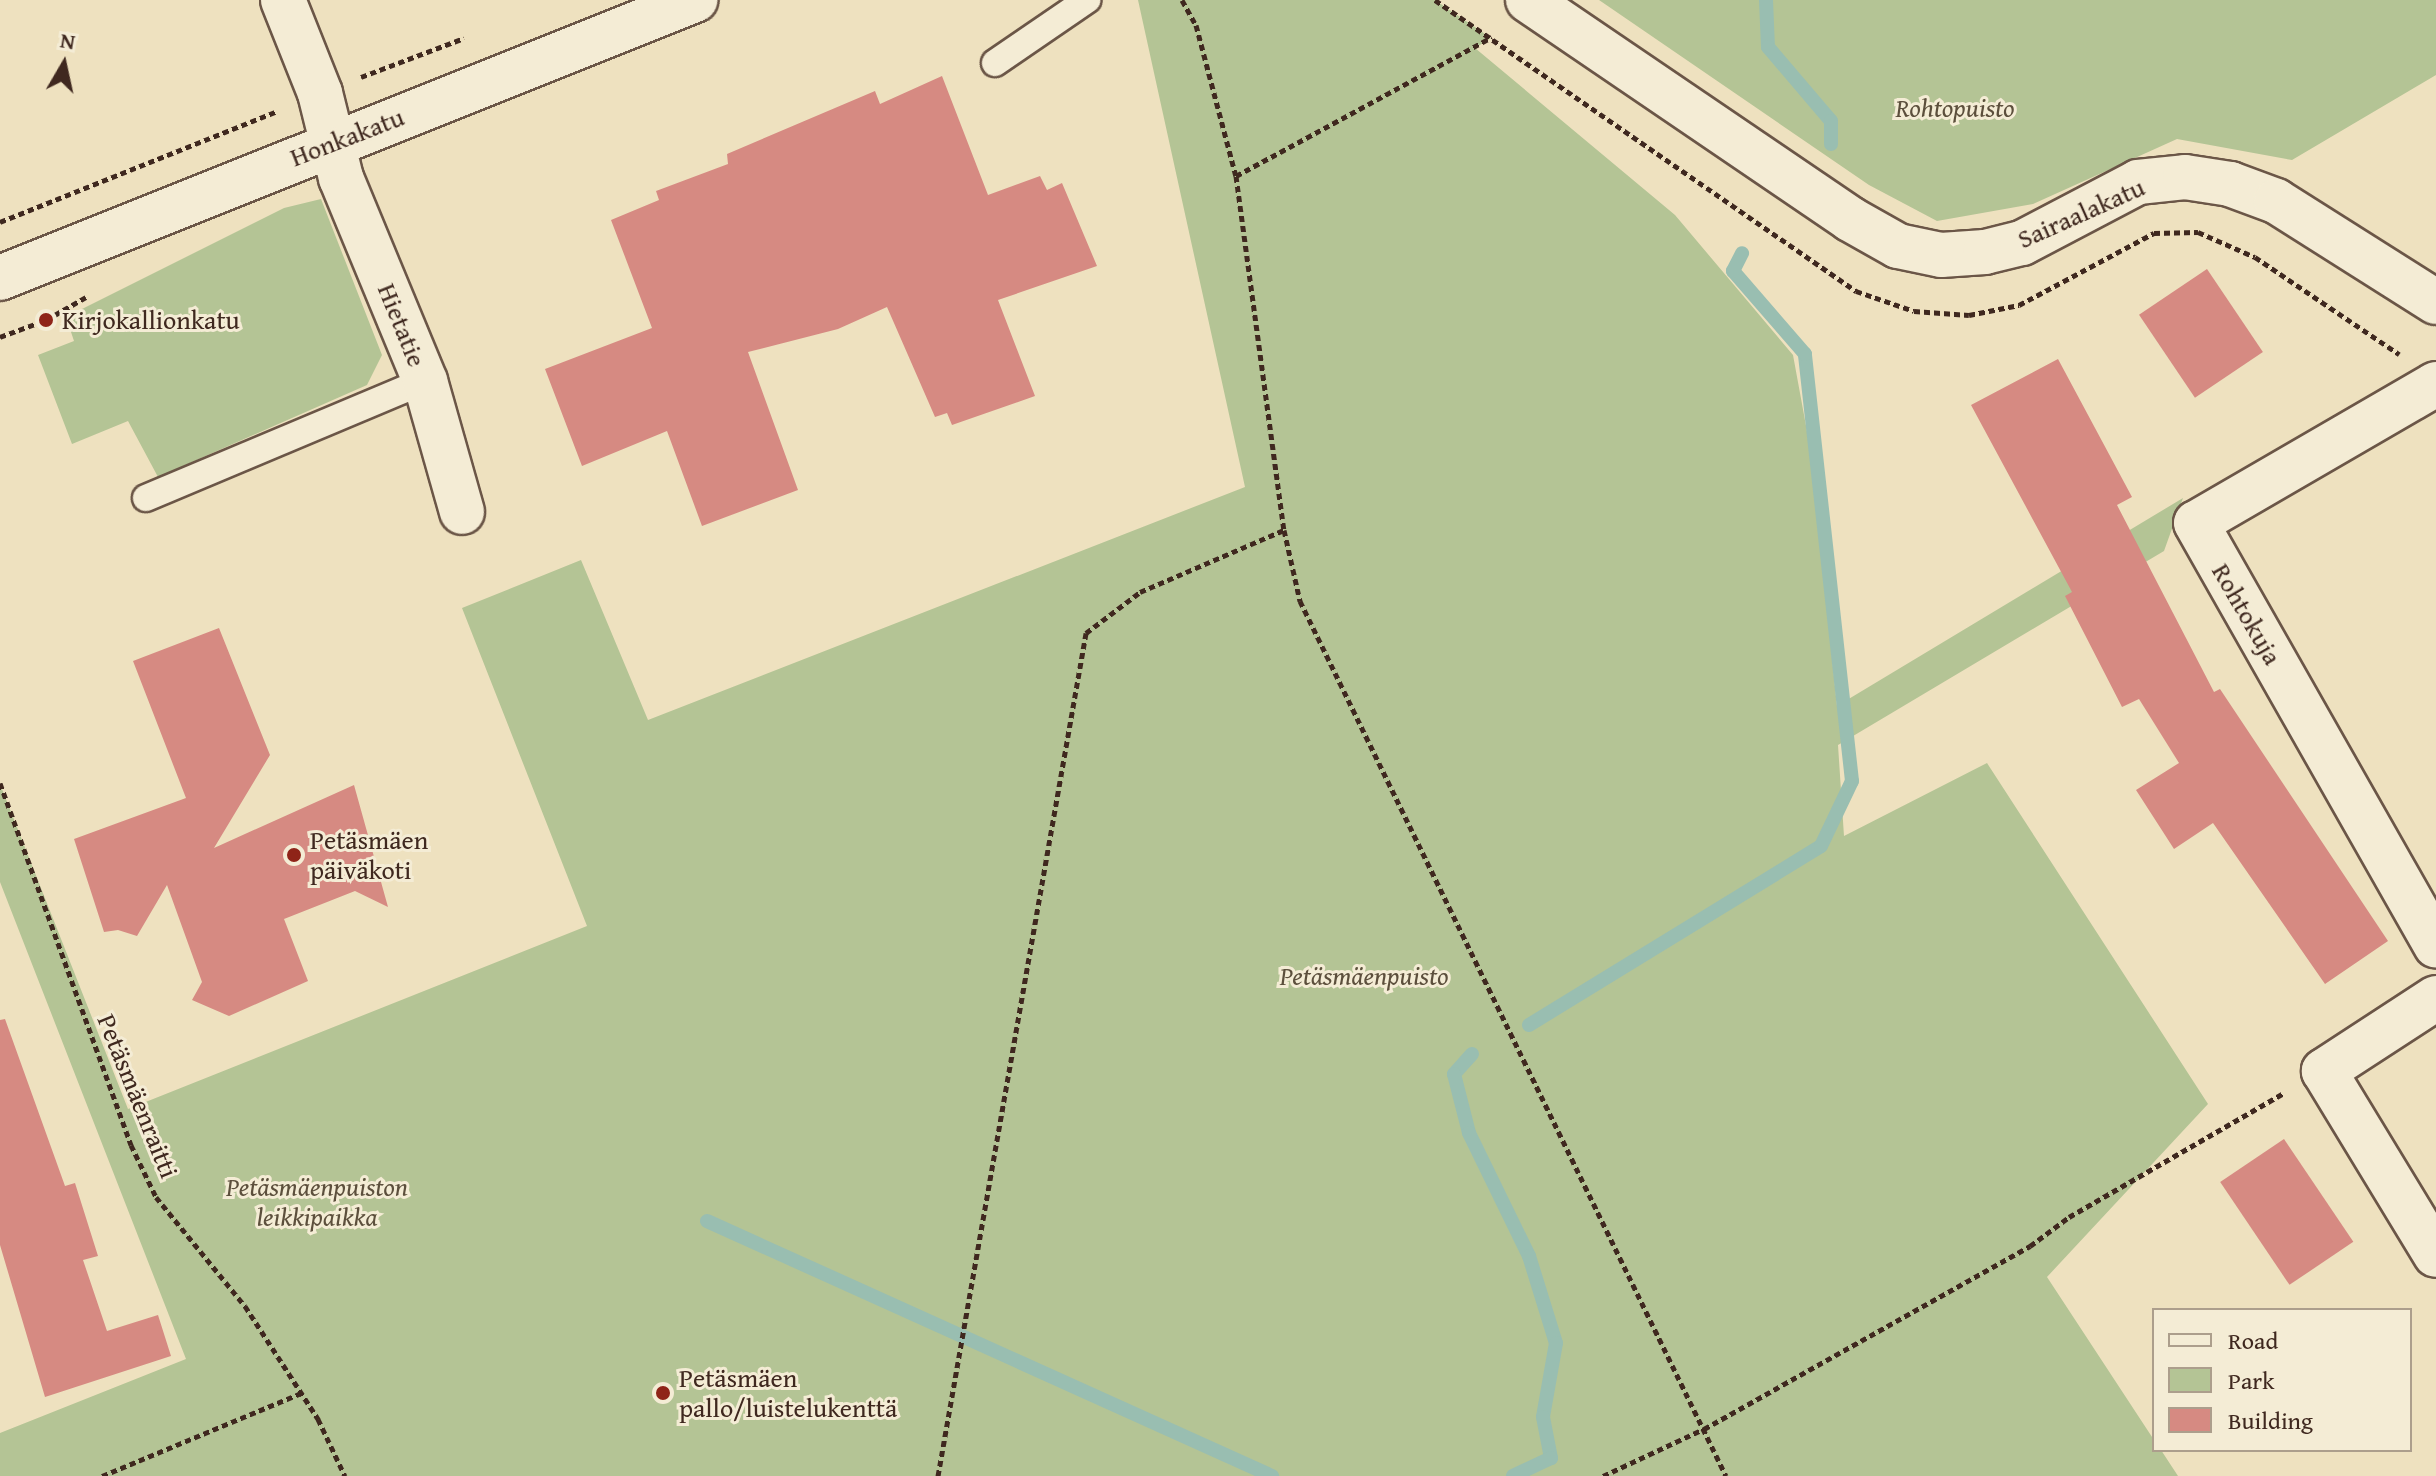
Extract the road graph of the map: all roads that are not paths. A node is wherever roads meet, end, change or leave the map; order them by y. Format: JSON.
{"nodes":[{"id":1,"x":283,"y":0,"type":"edge"},
{"id":2,"x":695,"y":0,"type":"edge"},
{"id":3,"x":1087,"y":0,"type":"edge"},
{"id":4,"x":1532,"y":3,"type":"edge"},
{"id":5,"x":995,"y":63,"type":"dead end"},
{"id":6,"x":328,"y":143,"type":"junction"},
{"id":7,"x":0,"y":278,"type":"edge"},
{"id":8,"x":2436,"y":302,"type":"edge"},
{"id":9,"x":425,"y":381,"type":"junction"},
{"id":10,"x":2436,"y":384,"type":"edge"},
{"id":11,"x":146,"y":498,"type":"dead end"},
{"id":12,"x":462,"y":512,"type":"dead end"},
{"id":13,"x":2436,"y":946,"type":"edge"},
{"id":14,"x":2436,"y":998,"type":"edge"},
{"id":15,"x":2436,"y":1255,"type":"edge"}],
"edges":[{"from":1,"to":6,"type":"street"},
{"from":2,"to":6,"type":"street","name":"Honkakatu"},
{"from":3,"to":5,"type":"lane"},
{"from":4,"to":8,"type":"street","name":"Sairaalakatu"},
{"from":6,"to":7,"type":"street","name":"Honkakatu"},
{"from":6,"to":9,"type":"street","name":"Hietatie"},
{"from":9,"to":11,"type":"lane"},
{"from":9,"to":12,"type":"street","name":"Hietatie"},
{"from":10,"to":13,"type":"street","name":"Rohtokuja"},
{"from":14,"to":15,"type":"street"}]}
